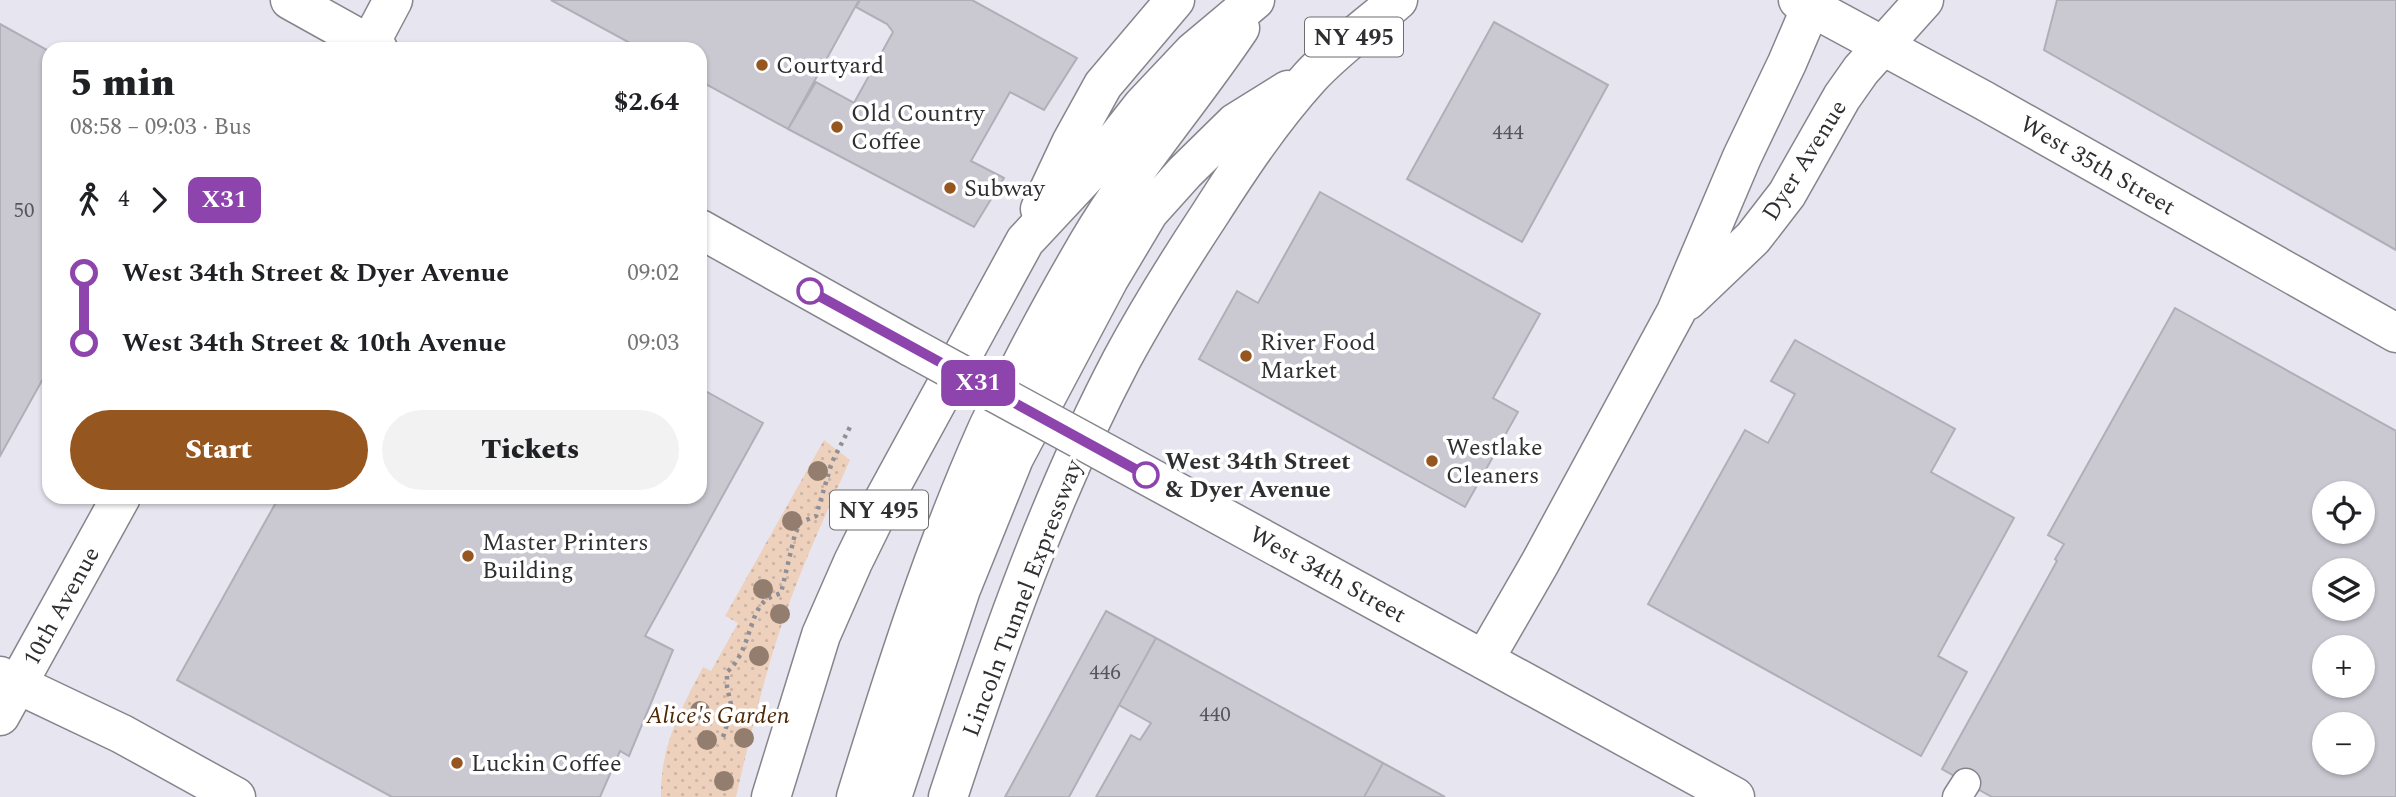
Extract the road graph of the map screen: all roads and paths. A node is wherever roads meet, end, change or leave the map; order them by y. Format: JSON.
{"nodes":[{"id":1,"x":290,"y":0,"type":"edge"},
{"id":2,"x":393,"y":0,"type":"edge"},
{"id":3,"x":1175,"y":0,"type":"edge"},
{"id":4,"x":1257,"y":0,"type":"edge"},
{"id":5,"x":1398,"y":0,"type":"edge"},
{"id":6,"x":1924,"y":0,"type":"edge"},
{"id":7,"x":1808,"y":2,"type":"edge"},
{"id":8,"x":362,"y":42,"type":"edge"},
{"id":9,"x":373,"y":42,"type":"edge"},
{"id":10,"x":1882,"y":46,"type":"junction"},
{"id":11,"x":1311,"y":76,"type":"junction"},
{"id":12,"x":707,"y":233,"type":"edge"},
{"id":13,"x":1025,"y":241,"type":"junction"},
{"id":14,"x":1676,"y":312,"type":"junction"},
{"id":15,"x":2396,"y":333,"type":"edge"},
{"id":16,"x":850,"y":427,"type":"dead end"},
{"id":17,"x":117,"y":504,"type":"edge"},
{"id":18,"x":1484,"y":660,"type":"junction"},
{"id":19,"x":6,"y":693,"type":"edge"},
{"id":20,"x":723,"y":737,"type":"dead end"},
{"id":21,"x":236,"y":797,"type":"edge"},
{"id":22,"x":771,"y":797,"type":"edge"},
{"id":23,"x":856,"y":797,"type":"edge"},
{"id":24,"x":892,"y":797,"type":"edge"},
{"id":25,"x":948,"y":797,"type":"edge"},
{"id":26,"x":1735,"y":797,"type":"edge"}],
"edges":[{"from":1,"to":8,"type":"main road"},
{"from":2,"to":9,"type":"main road"},
{"from":3,"to":13,"type":"main road"},
{"from":4,"to":13,"type":"main road","number":"NY 495"},
{"from":4,"to":23,"type":"main road"},
{"from":5,"to":11,"type":"main road","name":"Lincoln Tunnel Expressway","number":"NY 495"},
{"from":6,"to":10,"type":"main road","name":"Dyer Avenue"},
{"from":7,"to":10,"type":"main road","name":"West 35th Street"},
{"from":7,"to":14,"type":"main road","name":"Dyer Avenue"},
{"from":10,"to":14,"type":"main road","name":"Dyer Avenue"},
{"from":10,"to":15,"type":"main road","name":"West 35th Street"},
{"from":11,"to":24,"type":"main road"},
{"from":11,"to":25,"type":"main road","name":"Lincoln Tunnel Expressway","number":"NY 495"},
{"from":12,"to":18,"type":"main road","name":"West 34th Street","bridge":true},
{"from":13,"to":22,"type":"main road","number":"NY 495"},
{"from":14,"to":18,"type":"main road","name":"Dyer Avenue"},
{"from":16,"to":20,"type":"path"},
{"from":17,"to":19,"type":"main road","name":"10th Avenue"},
{"from":18,"to":26,"type":"main road","name":"West 34th Street"},
{"from":19,"to":21,"type":"main road"}]}
